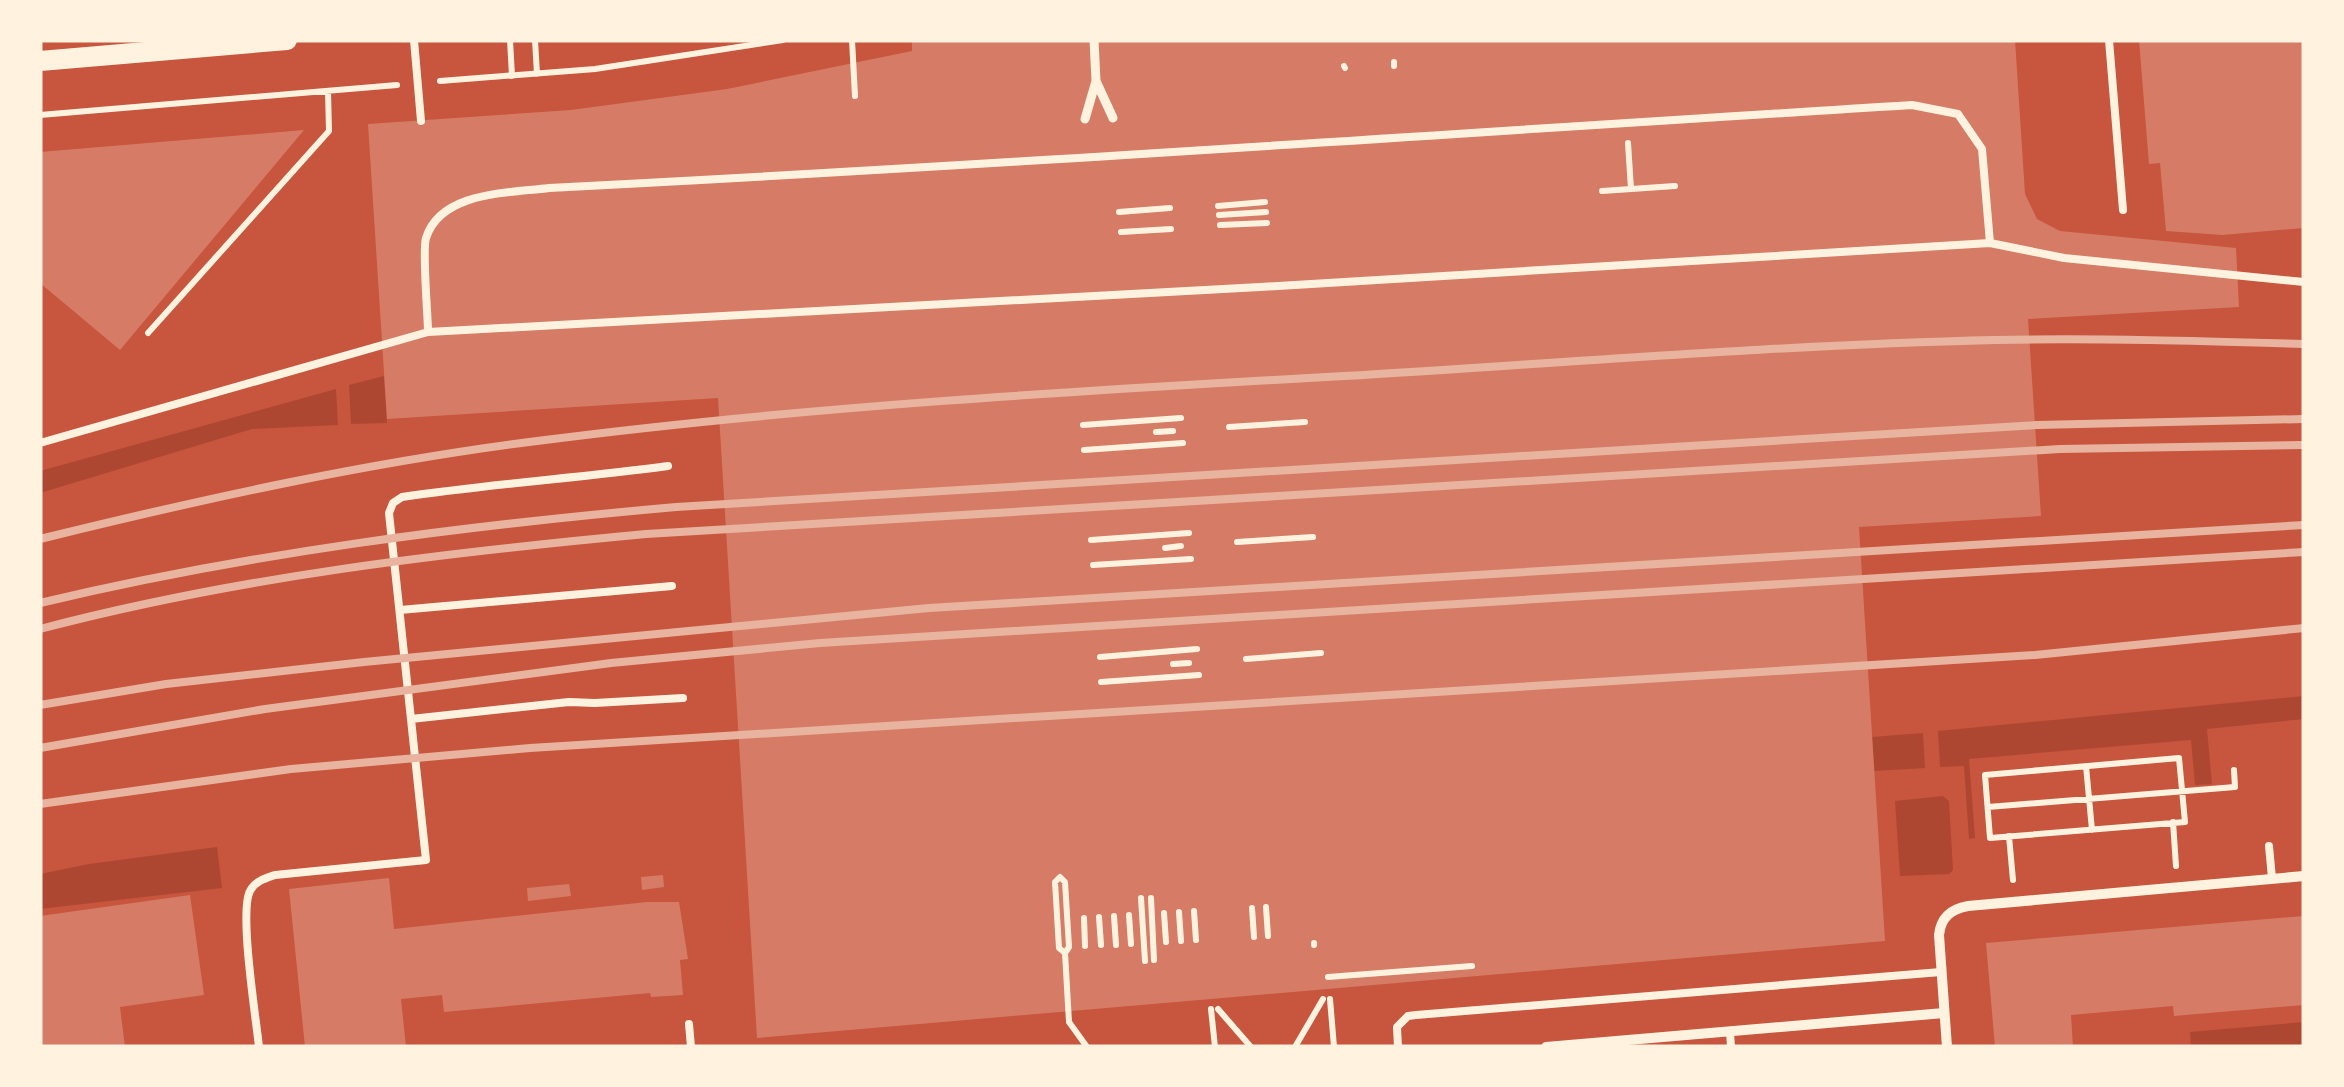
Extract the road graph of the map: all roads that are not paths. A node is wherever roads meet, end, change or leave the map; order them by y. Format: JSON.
{"nodes":[{"id":1,"x":287,"y":40,"type":"edge"},
{"id":2,"x":414,"y":40,"type":"edge"},
{"id":3,"x":1094,"y":40,"type":"edge"},
{"id":4,"x":2109,"y":40,"type":"edge"},
{"id":5,"x":40,"y":61,"type":"edge"},
{"id":6,"x":1096,"y":81,"type":"junction"},
{"id":7,"x":1113,"y":118,"type":"dead end"},
{"id":8,"x":1085,"y":119,"type":"dead end"},
{"id":9,"x":420,"y":121,"type":"dead end"},
{"id":10,"x":2123,"y":210,"type":"dead end"},
{"id":11,"x":1990,"y":242,"type":"junction"},
{"id":12,"x":2304,"y":282,"type":"edge"},
{"id":13,"x":428,"y":332,"type":"junction"},
{"id":14,"x":40,"y":443,"type":"edge"},
{"id":15,"x":668,"y":466,"type":"dead end"},
{"id":16,"x":672,"y":586,"type":"dead end"},
{"id":17,"x":400,"y":610,"type":"junction"},
{"id":18,"x":684,"y":698,"type":"dead end"},
{"id":19,"x":411,"y":719,"type":"junction"},
{"id":20,"x":2269,"y":846,"type":"dead end"},
{"id":21,"x":2304,"y":876,"type":"edge"},
{"id":22,"x":2272,"y":878,"type":"junction"},
{"id":23,"x":1941,"y":972,"type":"junction"},
{"id":24,"x":1944,"y":1013,"type":"junction"},
{"id":25,"x":689,"y":1024,"type":"dead end"},
{"id":26,"x":1730,"y":1032,"type":"junction"},
{"id":27,"x":1710,"y":1033,"type":"junction"},
{"id":28,"x":259,"y":1047,"type":"edge"},
{"id":29,"x":691,"y":1047,"type":"edge"},
{"id":30,"x":1398,"y":1047,"type":"edge"},
{"id":31,"x":1546,"y":1047,"type":"edge"},
{"id":32,"x":1712,"y":1047,"type":"edge"},
{"id":33,"x":1731,"y":1047,"type":"edge"},
{"id":34,"x":1947,"y":1047,"type":"edge"}],
"edges":[{"from":1,"to":5,"type":"main road"},
{"from":2,"to":9,"type":"lane"},
{"from":3,"to":6,"type":"street"},
{"from":4,"to":10,"type":"lane"},
{"from":6,"to":7,"type":"street"},
{"from":6,"to":8,"type":"street"},
{"from":11,"to":12,"type":"lane"},
{"from":11,"to":13,"type":"lane"},
{"from":11,"to":13,"type":"lane"},
{"from":13,"to":14,"type":"lane"},
{"from":15,"to":17,"type":"lane"},
{"from":16,"to":17,"type":"lane"},
{"from":17,"to":19,"type":"lane"},
{"from":18,"to":19,"type":"lane"},
{"from":19,"to":28,"type":"lane"},
{"from":20,"to":22,"type":"lane"},
{"from":21,"to":22,"type":"street"},
{"from":22,"to":23,"type":"street"},
{"from":23,"to":24,"type":"street"},
{"from":23,"to":30,"type":"lane"},
{"from":24,"to":26,"type":"street"},
{"from":24,"to":34,"type":"street"},
{"from":25,"to":29,"type":"lane"},
{"from":26,"to":27,"type":"street"},
{"from":26,"to":33,"type":"lane"},
{"from":27,"to":31,"type":"street"},
{"from":27,"to":32,"type":"lane"}]}
